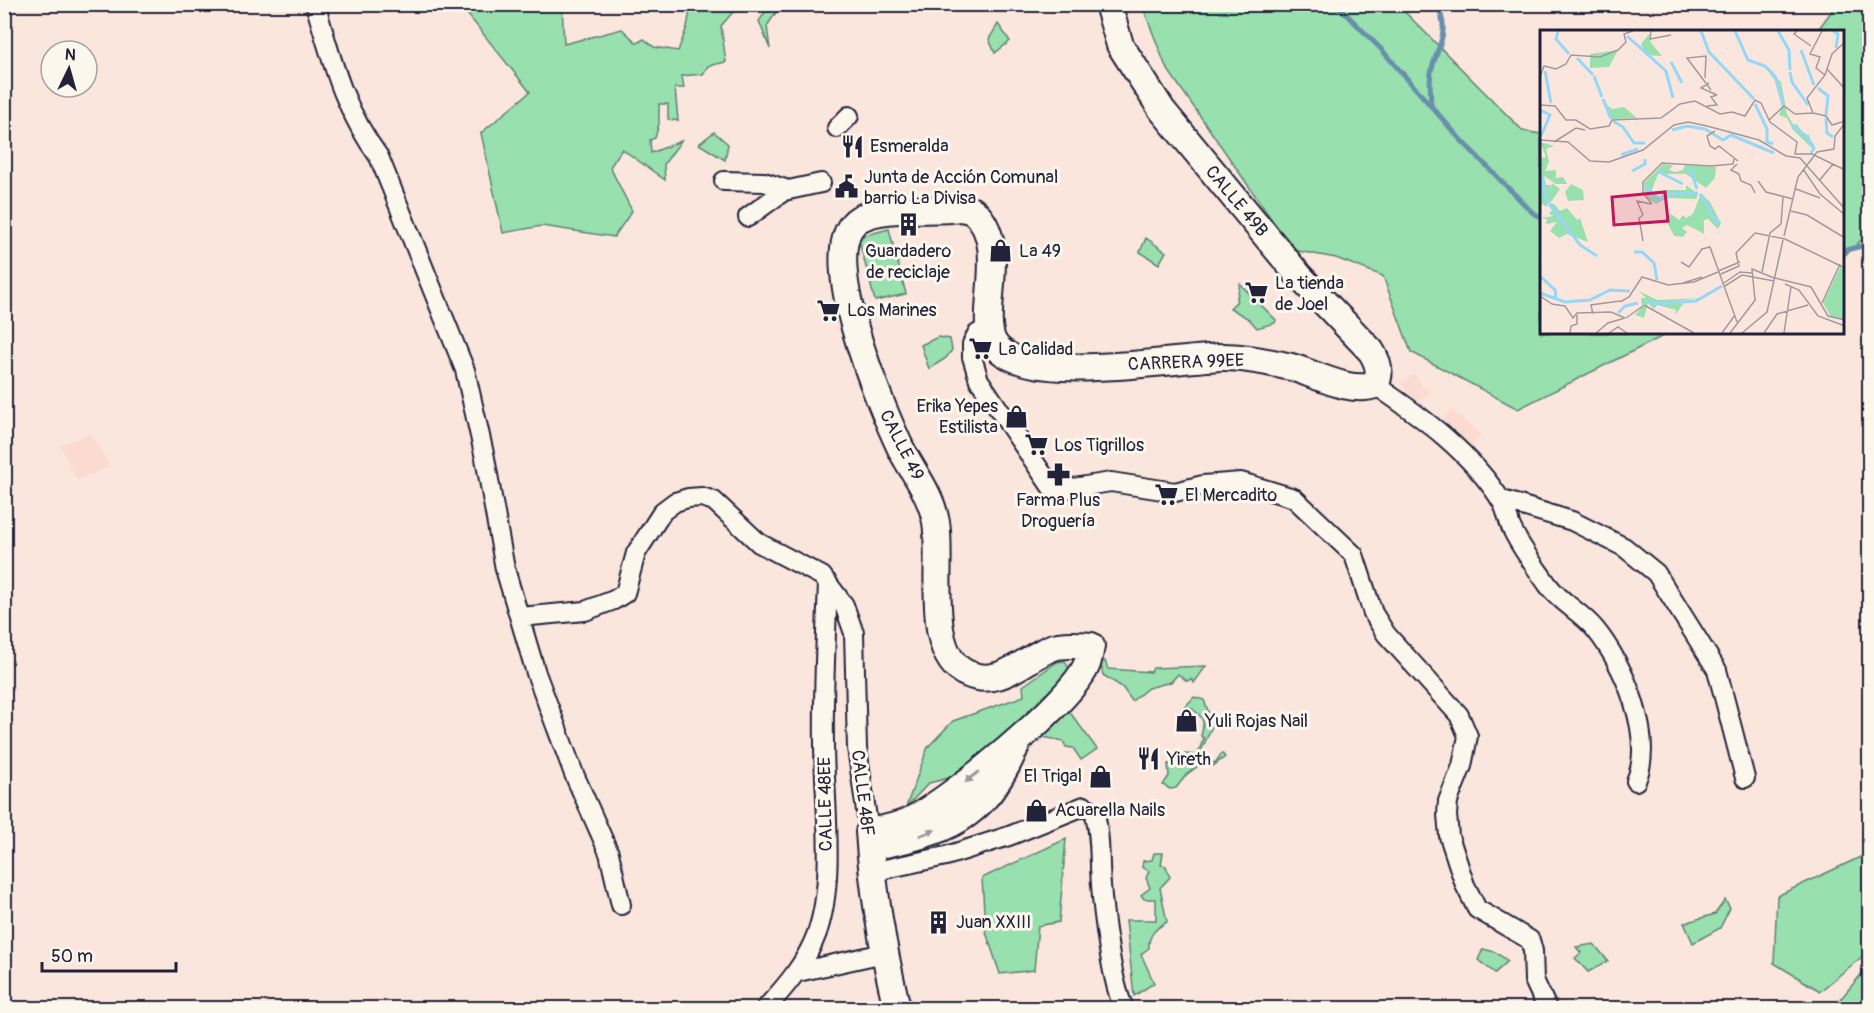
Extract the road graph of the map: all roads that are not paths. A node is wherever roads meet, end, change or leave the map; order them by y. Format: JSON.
{"nodes":[{"id":1,"x":315,"y":4,"type":"edge"},
{"id":2,"x":1108,"y":4,"type":"edge"},
{"id":3,"x":724,"y":181,"type":"dead end"},
{"id":4,"x":821,"y":183,"type":"dead end"},
{"id":5,"x":788,"y":190,"type":"junction"},
{"id":6,"x":748,"y":217,"type":"dead end"},
{"id":7,"x":993,"y":337,"type":"junction"},
{"id":8,"x":1375,"y":385,"type":"junction"},
{"id":9,"x":1502,"y":502,"type":"junction"},
{"id":10,"x":828,"y":583,"type":"junction"},
{"id":11,"x":520,"y":617,"type":"junction"},
{"id":12,"x":1745,"y":777,"type":"dead end"},
{"id":13,"x":1636,"y":781,"type":"dead end"},
{"id":14,"x":870,"y":850,"type":"junction"},
{"id":15,"x":621,"y":905,"type":"dead end"},
{"id":16,"x":884,"y":953,"type":"junction"},
{"id":17,"x":798,"y":972,"type":"junction"},
{"id":18,"x":766,"y":1008,"type":"edge"},
{"id":19,"x":897,"y":1008,"type":"edge"},
{"id":20,"x":1124,"y":1008,"type":"edge"},
{"id":21,"x":1546,"y":1008,"type":"edge"}],
"edges":[{"from":1,"to":11,"type":"street"},
{"from":2,"to":8,"type":"street","name":"CALLE 49B"},
{"from":3,"to":5,"type":"street"},
{"from":4,"to":5,"type":"street"},
{"from":5,"to":6,"type":"street"},
{"from":7,"to":8,"type":"street","name":"CARRERA 99EE"},
{"from":7,"to":14,"type":"street","name":"CALLE 49"},
{"from":7,"to":21,"type":"street"},
{"from":8,"to":9,"type":"street"},
{"from":9,"to":12,"type":"street"},
{"from":9,"to":13,"type":"street"},
{"from":10,"to":11,"type":"street","name":"CALLE 48F"},
{"from":10,"to":14,"type":"street","name":"CALLE 48F"},
{"from":10,"to":17,"type":"street","name":"CALLE 48EE"},
{"from":11,"to":15,"type":"street"},
{"from":14,"to":16,"type":"street","name":"CALLE 48F"},
{"from":14,"to":20,"type":"street"},
{"from":16,"to":17,"type":"street"},
{"from":16,"to":19,"type":"street","name":"CALLE 48F"},
{"from":17,"to":18,"type":"street","name":"CALLE 48EE"}]}
